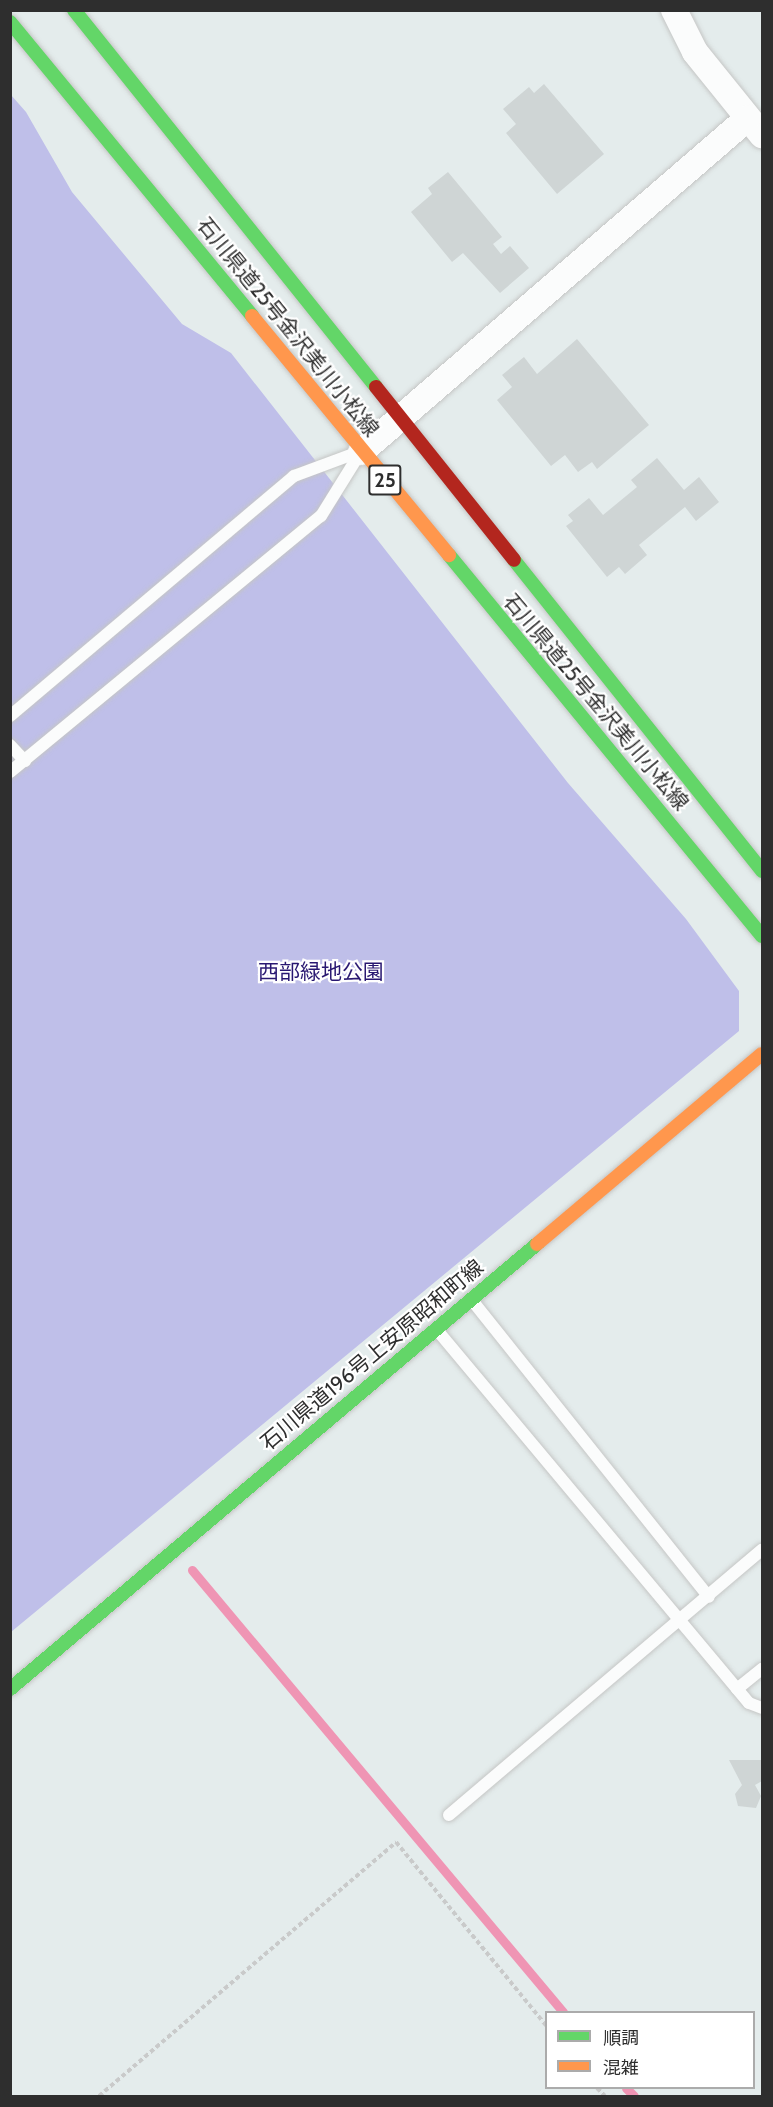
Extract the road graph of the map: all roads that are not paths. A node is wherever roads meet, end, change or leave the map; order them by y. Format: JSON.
{"nodes":[{"id":1,"x":74,"y":10,"type":"edge"},
{"id":2,"x":674,"y":10,"type":"edge"},
{"id":3,"x":10,"y":22,"type":"edge"},
{"id":4,"x":755,"y":126,"type":"edge"},
{"id":5,"x":402,"y":418,"type":"junction"},
{"id":6,"x":361,"y":452,"type":"junction"},
{"id":7,"x":10,"y":716,"type":"edge"},
{"id":8,"x":10,"y":745,"type":"edge"},
{"id":9,"x":24,"y":761,"type":"junction"},
{"id":10,"x":10,"y":772,"type":"edge"},
{"id":11,"x":762,"y":871,"type":"edge"},
{"id":12,"x":762,"y":936,"type":"edge"},
{"id":13,"x":762,"y":1054,"type":"edge"},
{"id":14,"x":471,"y":1299,"type":"junction"},
{"id":15,"x":436,"y":1329,"type":"junction"},
{"id":16,"x":762,"y":1550,"type":"edge"},
{"id":17,"x":709,"y":1597,"type":"junction"},
{"id":18,"x":680,"y":1621,"type":"junction"},
{"id":19,"x":762,"y":1669,"type":"edge"},
{"id":20,"x":10,"y":1689,"type":"edge"},
{"id":21,"x":737,"y":1689,"type":"junction"},
{"id":22,"x":762,"y":1708,"type":"edge"},
{"id":23,"x":449,"y":1815,"type":"dead end"}],
"edges":[{"from":1,"to":5,"type":"main road","name":"石川県道25号金沢美川小松線","number":"25"},
{"from":2,"to":4,"type":"street"},
{"from":3,"to":6,"type":"main road","name":"石川県道25号金沢美川小松線","number":"25"},
{"from":4,"to":5,"type":"street"},
{"from":5,"to":6,"type":"street"},
{"from":5,"to":11,"type":"main road","name":"石川県道25号金沢美川小松線","number":"25"},
{"from":6,"to":7,"type":"lane"},
{"from":6,"to":9,"type":"lane"},
{"from":6,"to":12,"type":"main road","name":"石川県道25号金沢美川小松線","number":"25"},
{"from":8,"to":9,"type":"lane"},
{"from":9,"to":10,"type":"lane"},
{"from":13,"to":14,"type":"main road","name":"石川県道196号上安原昭和町線"},
{"from":14,"to":15,"type":"main road","name":"石川県道196号上安原昭和町線"},
{"from":14,"to":17,"type":"lane"},
{"from":15,"to":18,"type":"lane"},
{"from":15,"to":20,"type":"main road","name":"石川県道196号上安原昭和町線"},
{"from":16,"to":17,"type":"lane"},
{"from":17,"to":18,"type":"lane"},
{"from":18,"to":21,"type":"lane"},
{"from":18,"to":23,"type":"lane"},
{"from":19,"to":21,"type":"lane"},
{"from":21,"to":22,"type":"lane"}]}
